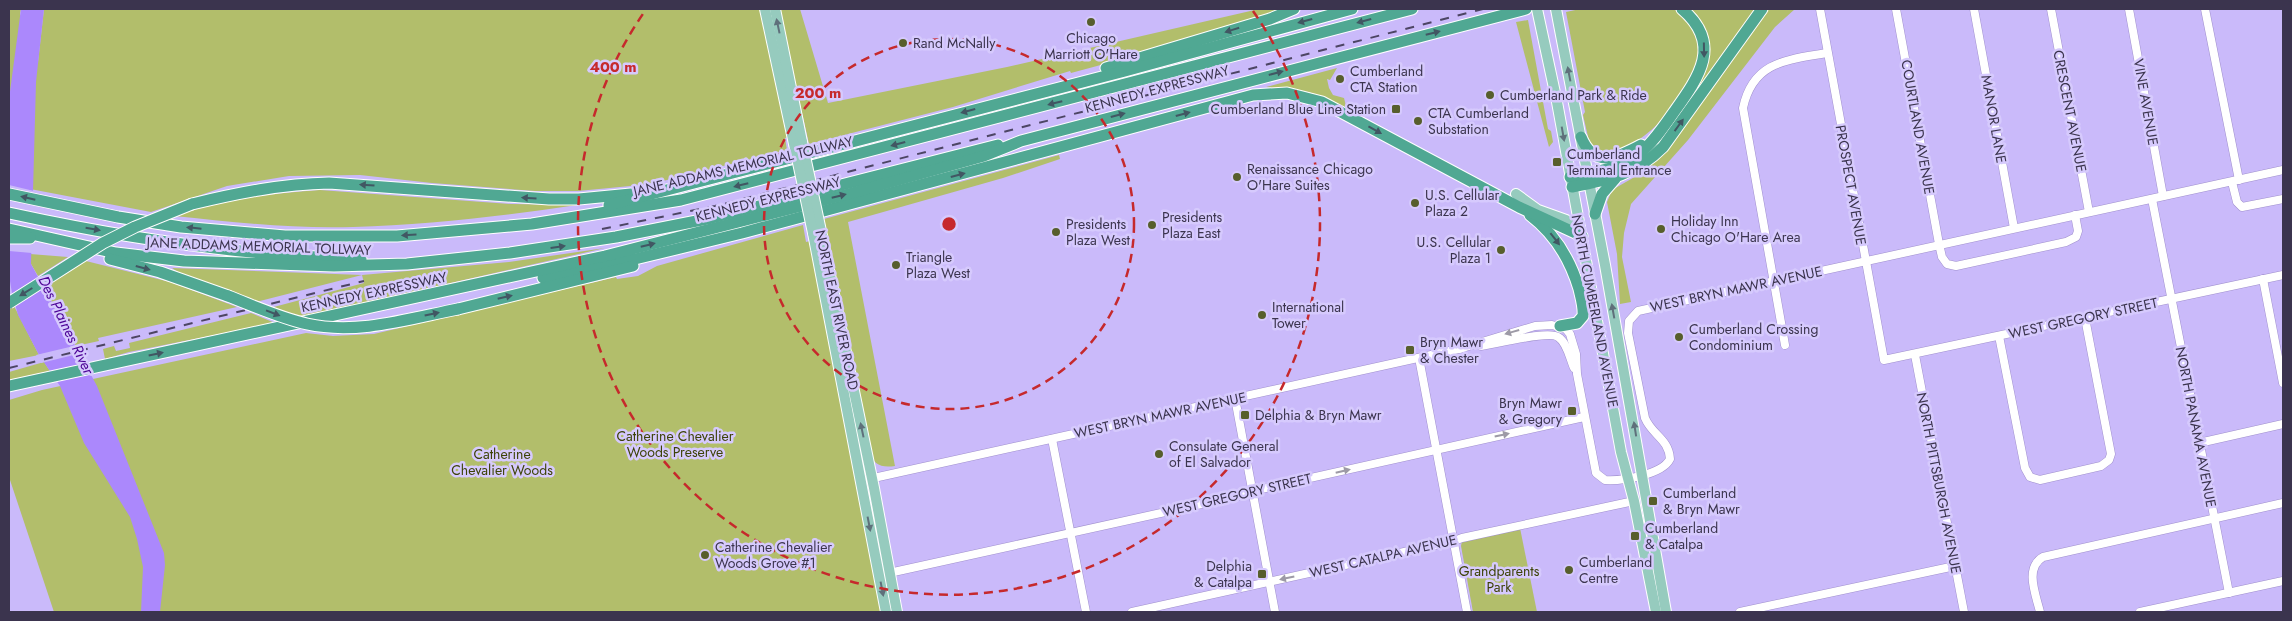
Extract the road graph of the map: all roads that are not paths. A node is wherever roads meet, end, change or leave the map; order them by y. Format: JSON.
{"nodes":[{"id":1,"x":765,"y":9,"type":"edge"},
{"id":2,"x":775,"y":9,"type":"edge"},
{"id":3,"x":1294,"y":9,"type":"edge"},
{"id":4,"x":1352,"y":9,"type":"edge"},
{"id":5,"x":1412,"y":9,"type":"edge"},
{"id":6,"x":1526,"y":9,"type":"edge"},
{"id":7,"x":1537,"y":9,"type":"edge"},
{"id":8,"x":1556,"y":9,"type":"edge"},
{"id":9,"x":1682,"y":9,"type":"edge"},
{"id":10,"x":1762,"y":9,"type":"edge"},
{"id":11,"x":1820,"y":9,"type":"edge"},
{"id":12,"x":1896,"y":9,"type":"edge"},
{"id":13,"x":1974,"y":9,"type":"edge"},
{"id":14,"x":2051,"y":9,"type":"edge"},
{"id":15,"x":2129,"y":9,"type":"edge"},
{"id":16,"x":2205,"y":9,"type":"edge"},
{"id":17,"x":1827,"y":53,"type":"junction"},
{"id":18,"x":1016,"y":99,"type":"junction"},
{"id":19,"x":1581,"y":137,"type":"junction"},
{"id":20,"x":1654,"y":138,"type":"junction"},
{"id":21,"x":1021,"y":141,"type":"junction"},
{"id":22,"x":798,"y":143,"type":"junction"},
{"id":23,"x":2283,"y":170,"type":"edge"},
{"id":24,"x":1588,"y":178,"type":"junction"},
{"id":25,"x":1617,"y":178,"type":"junction"},
{"id":26,"x":2235,"y":181,"type":"junction"},
{"id":27,"x":1571,"y":182,"type":"junction"},
{"id":28,"x":690,"y":184,"type":"junction"},
{"id":29,"x":9,"y":194,"type":"edge"},
{"id":30,"x":1516,"y":194,"type":"dead end"},
{"id":31,"x":2163,"y":196,"type":"junction"},
{"id":32,"x":2152,"y":199,"type":"junction"},
{"id":33,"x":2283,"y":199,"type":"edge"},
{"id":34,"x":1519,"y":207,"type":"junction"},
{"id":35,"x":2089,"y":212,"type":"junction"},
{"id":36,"x":9,"y":213,"type":"edge"},
{"id":37,"x":1595,"y":214,"type":"junction"},
{"id":38,"x":2075,"y":215,"type":"junction"},
{"id":39,"x":2014,"y":228,"type":"junction"},
{"id":40,"x":9,"y":229,"type":"edge"},
{"id":41,"x":457,"y":231,"type":"junction"},
{"id":42,"x":817,"y":232,"type":"junction"},
{"id":43,"x":742,"y":233,"type":"junction"},
{"id":44,"x":1582,"y":236,"type":"junction"},
{"id":45,"x":44,"y":237,"type":"junction"},
{"id":46,"x":9,"y":238,"type":"edge"},
{"id":47,"x":1939,"y":244,"type":"junction"},
{"id":48,"x":81,"y":247,"type":"junction"},
{"id":49,"x":510,"y":253,"type":"junction"},
{"id":50,"x":1864,"y":261,"type":"junction"},
{"id":51,"x":2283,"y":275,"type":"edge"},
{"id":52,"x":2263,"y":279,"type":"junction"},
{"id":53,"x":1772,"y":281,"type":"junction"},
{"id":54,"x":2170,"y":299,"type":"junction"},
{"id":55,"x":9,"y":303,"type":"edge"},
{"id":56,"x":344,"y":313,"type":"junction"},
{"id":57,"x":2085,"y":318,"type":"junction"},
{"id":58,"x":1560,"y":326,"type":"junction"},
{"id":59,"x":2000,"y":336,"type":"junction"},
{"id":60,"x":1784,"y":345,"type":"dead end"},
{"id":61,"x":1459,"y":349,"type":"junction"},
{"id":62,"x":1915,"y":355,"type":"junction"},
{"id":63,"x":1419,"y":358,"type":"junction"},
{"id":64,"x":1884,"y":360,"type":"joint"},
{"id":65,"x":1577,"y":374,"type":"junction"},
{"id":66,"x":37,"y":380,"type":"junction"},
{"id":67,"x":2283,"y":383,"type":"edge"},
{"id":68,"x":9,"y":386,"type":"edge"},
{"id":69,"x":9,"y":393,"type":"edge"},
{"id":70,"x":1235,"y":398,"type":"junction"},
{"id":71,"x":1584,"y":417,"type":"junction"},
{"id":72,"x":2283,"y":424,"type":"edge"},
{"id":73,"x":1052,"y":439,"type":"junction"},
{"id":74,"x":2199,"y":443,"type":"junction"},
{"id":75,"x":1437,"y":450,"type":"junction"},
{"id":76,"x":1641,"y":476,"type":"junction"},
{"id":77,"x":872,"y":478,"type":"junction"},
{"id":78,"x":1629,"y":478,"type":"junction"},
{"id":79,"x":860,"y":480,"type":"junction"},
{"id":80,"x":1253,"y":492,"type":"junction"},
{"id":81,"x":1634,"y":502,"type":"junction"},
{"id":82,"x":2283,"y":503,"type":"edge"},
{"id":83,"x":2214,"y":519,"type":"junction"},
{"id":84,"x":1070,"y":533,"type":"junction"},
{"id":85,"x":1454,"y":541,"type":"junction"},
{"id":86,"x":1955,"y":566,"type":"junction"},
{"id":87,"x":889,"y":573,"type":"junction"},
{"id":88,"x":2283,"y":581,"type":"edge"},
{"id":89,"x":1270,"y":582,"type":"junction"},
{"id":90,"x":2229,"y":592,"type":"junction"},
{"id":91,"x":886,"y":612,"type":"edge"},
{"id":92,"x":897,"y":612,"type":"edge"},
{"id":93,"x":1086,"y":612,"type":"edge"},
{"id":94,"x":1132,"y":612,"type":"edge"},
{"id":95,"x":1276,"y":612,"type":"edge"},
{"id":96,"x":1467,"y":612,"type":"edge"},
{"id":97,"x":1656,"y":612,"type":"edge"},
{"id":98,"x":1666,"y":612,"type":"edge"},
{"id":99,"x":1740,"y":612,"type":"edge"},
{"id":100,"x":1964,"y":612,"type":"edge"},
{"id":101,"x":2040,"y":612,"type":"edge"},
{"id":102,"x":2140,"y":612,"type":"edge"}],
"edges":[{"from":1,"to":22,"type":"main road","name":"NORTH EAST RIVER ROAD"},
{"from":22,"to":2,"type":"main road","name":"NORTH EAST RIVER ROAD","one_way":true},
{"from":3,"to":18,"type":"highway","one_way":true},
{"from":4,"to":18,"type":"highway","one_way":true},
{"from":5,"to":41,"type":"highway","name":"JANE ADDAMS MEMORIAL TOLLWAY","one_way":true},
{"from":21,"to":6,"type":"highway","name":"KENNEDY EXPRESSWAY","one_way":true},
{"from":7,"to":27,"type":"main road","name":"NORTH CUMBERLAND AVENUE","one_way":true},
{"from":19,"to":8,"type":"main road","name":"NORTH CUMBERLAND AVENUE","one_way":true},
{"from":9,"to":20,"type":"highway","one_way":true},
{"from":25,"to":10,"type":"highway","one_way":true},
{"from":11,"to":17,"type":"street","name":"PROSPECT AVENUE"},
{"from":12,"to":47,"type":"street","name":"COURTLAND AVENUE"},
{"from":13,"to":39,"type":"street","name":"MANOR LANE"},
{"from":14,"to":35,"type":"street","name":"CRESCENT AVENUE"},
{"from":15,"to":31,"type":"street","name":"VINE AVENUE"},
{"from":16,"to":26,"type":"street"},
{"from":17,"to":50,"type":"street","name":"PROSPECT AVENUE"},
{"from":17,"to":53,"type":"street"},
{"from":18,"to":28,"type":"highway","one_way":true},
{"from":19,"to":20,"type":"highway"},
{"from":19,"to":24,"type":"main road","name":"NORTH CUMBERLAND AVENUE"},
{"from":20,"to":24,"type":"highway"},
{"from":49,"to":21,"type":"highway","name":"JANE ADDAMS MEMORIAL TOLLWAY","one_way":true},
{"from":56,"to":21,"type":"highway","name":"KENNEDY EXPRESSWAY","one_way":true},
{"from":22,"to":42,"type":"main road","name":"NORTH EAST RIVER ROAD","bridge":true},
{"from":23,"to":26,"type":"street","name":"WEST BRYN MAWR AVENUE"},
{"from":24,"to":25,"type":"highway"},
{"from":24,"to":27,"type":"highway"},
{"from":24,"to":37,"type":"main road","name":"NORTH CUMBERLAND AVENUE"},
{"from":25,"to":37,"type":"highway"},
{"from":26,"to":31,"type":"street","name":"WEST BRYN MAWR AVENUE"},
{"from":26,"to":33,"type":"street"},
{"from":27,"to":44,"type":"main road","name":"NORTH CUMBERLAND AVENUE"},
{"from":28,"to":41,"type":"highway"},
{"from":28,"to":55,"type":"highway","one_way":true,"bridge":true},
{"from":41,"to":29,"type":"highway","name":"JANE ADDAMS MEMORIAL TOLLWAY","one_way":true},
{"from":30,"to":44,"type":"main road"},
{"from":31,"to":32,"type":"street","name":"WEST BRYN MAWR AVENUE"},
{"from":32,"to":35,"type":"street","name":"WEST BRYN MAWR AVENUE"},
{"from":32,"to":54,"type":"street","name":"NORTH PANAMA AVENUE"},
{"from":43,"to":34,"type":"highway","one_way":true},
{"from":34,"to":44,"type":"highway"},
{"from":34,"to":58,"type":"highway","one_way":true},
{"from":35,"to":38,"type":"street","name":"WEST BRYN MAWR AVENUE"},
{"from":36,"to":49,"type":"highway","name":"JANE ADDAMS MEMORIAL TOLLWAY","one_way":true},
{"from":76,"to":37,"type":"main road","name":"NORTH CUMBERLAND AVENUE","one_way":true},
{"from":38,"to":39,"type":"street","name":"WEST BRYN MAWR AVENUE"},
{"from":38,"to":47,"type":"street"},
{"from":39,"to":47,"type":"street","name":"WEST BRYN MAWR AVENUE"},
{"from":40,"to":45,"type":"highway","name":"JANE ADDAMS MEMORIAL TOLLWAY"},
{"from":77,"to":42,"type":"main road","name":"NORTH EAST RIVER ROAD","one_way":true},
{"from":42,"to":79,"type":"main road","name":"NORTH EAST RIVER ROAD"},
{"from":48,"to":43,"type":"highway","one_way":true,"bridge":true},
{"from":43,"to":56,"type":"highway"},
{"from":44,"to":78,"type":"main road","name":"NORTH CUMBERLAND AVENUE"},
{"from":45,"to":46,"type":"highway"},
{"from":45,"to":48,"type":"highway","name":"JANE ADDAMS MEMORIAL TOLLWAY"},
{"from":47,"to":50,"type":"street","name":"WEST BRYN MAWR AVENUE"},
{"from":48,"to":49,"type":"highway","name":"JANE ADDAMS MEMORIAL TOLLWAY"},
{"from":50,"to":53,"type":"street","name":"WEST BRYN MAWR AVENUE"},
{"from":50,"to":64,"type":"street","name":"PROSPECT AVENUE"},
{"from":51,"to":52,"type":"street","name":"WEST GREGORY STREET"},
{"from":52,"to":54,"type":"street","name":"WEST GREGORY STREET"},
{"from":52,"to":67,"type":"street"},
{"from":53,"to":60,"type":"street"},
{"from":53,"to":76,"type":"street","name":"WEST BRYN MAWR AVENUE"},
{"from":54,"to":57,"type":"street","name":"WEST GREGORY STREET"},
{"from":54,"to":74,"type":"street","name":"NORTH PANAMA AVENUE"},
{"from":66,"to":56,"type":"highway","name":"KENNEDY EXPRESSWAY","one_way":true},
{"from":57,"to":59,"type":"street","name":"WEST GREGORY STREET"},
{"from":57,"to":59,"type":"street"},
{"from":58,"to":61,"type":"street","name":"WEST BRYN MAWR AVENUE","one_way":true},
{"from":58,"to":65,"type":"street","name":"WEST BRYN MAWR AVENUE"},
{"from":59,"to":62,"type":"street","name":"WEST GREGORY STREET"},
{"from":61,"to":63,"type":"street","name":"WEST BRYN MAWR AVENUE"},
{"from":61,"to":65,"type":"street","name":"WEST BRYN MAWR AVENUE"},
{"from":62,"to":64,"type":"street","name":"WEST GREGORY STREET"},
{"from":62,"to":86,"type":"street","name":"NORTH PITTSBURGH AVENUE"},
{"from":63,"to":70,"type":"street","name":"WEST BRYN MAWR AVENUE"},
{"from":63,"to":75,"type":"street"},
{"from":65,"to":71,"type":"street","name":"WEST BRYN MAWR AVENUE"},
{"from":66,"to":68,"type":"highway","name":"KENNEDY EXPRESSWAY"},
{"from":66,"to":69,"type":"highway"},
{"from":70,"to":73,"type":"street","name":"WEST BRYN MAWR AVENUE"},
{"from":70,"to":80,"type":"street"},
{"from":75,"to":71,"type":"street","name":"WEST GREGORY STREET","one_way":true},
{"from":71,"to":78,"type":"street","name":"WEST BRYN MAWR AVENUE"},
{"from":72,"to":74,"type":"street"},
{"from":73,"to":77,"type":"street","name":"WEST BRYN MAWR AVENUE"},
{"from":73,"to":84,"type":"street"},
{"from":74,"to":83,"type":"street","name":"NORTH PANAMA AVENUE"},
{"from":80,"to":75,"type":"street","name":"WEST GREGORY STREET","one_way":true},
{"from":75,"to":85,"type":"street"},
{"from":76,"to":78,"type":"street","name":"WEST BRYN MAWR AVENUE"},
{"from":76,"to":98,"type":"main road","name":"NORTH CUMBERLAND AVENUE"},
{"from":77,"to":79,"type":"street","name":"WEST BRYN MAWR AVENUE"},
{"from":77,"to":87,"type":"main road","name":"NORTH EAST RIVER ROAD"},
{"from":78,"to":81,"type":"main road","name":"NORTH CUMBERLAND AVENUE"},
{"from":79,"to":91,"type":"main road","name":"NORTH EAST RIVER ROAD","one_way":true},
{"from":80,"to":84,"type":"street","name":"WEST GREGORY STREET"},
{"from":80,"to":89,"type":"street"},
{"from":81,"to":85,"type":"street","name":"WEST CATALPA AVENUE"},
{"from":81,"to":97,"type":"main road","name":"NORTH CUMBERLAND AVENUE"},
{"from":82,"to":83,"type":"street"},
{"from":83,"to":90,"type":"street","name":"NORTH PANAMA AVENUE"},
{"from":83,"to":101,"type":"street"},
{"from":84,"to":87,"type":"street","name":"WEST GREGORY STREET"},
{"from":84,"to":93,"type":"street"},
{"from":85,"to":89,"type":"street","name":"WEST CATALPA AVENUE","one_way":true},
{"from":85,"to":96,"type":"street"},
{"from":86,"to":99,"type":"street"},
{"from":86,"to":100,"type":"street","name":"NORTH PITTSBURGH AVENUE"},
{"from":87,"to":92,"type":"main road","name":"NORTH EAST RIVER ROAD"},
{"from":88,"to":90,"type":"street"},
{"from":89,"to":94,"type":"street","name":"WEST CATALPA AVENUE"},
{"from":89,"to":95,"type":"street"},
{"from":90,"to":102,"type":"street"}]}
